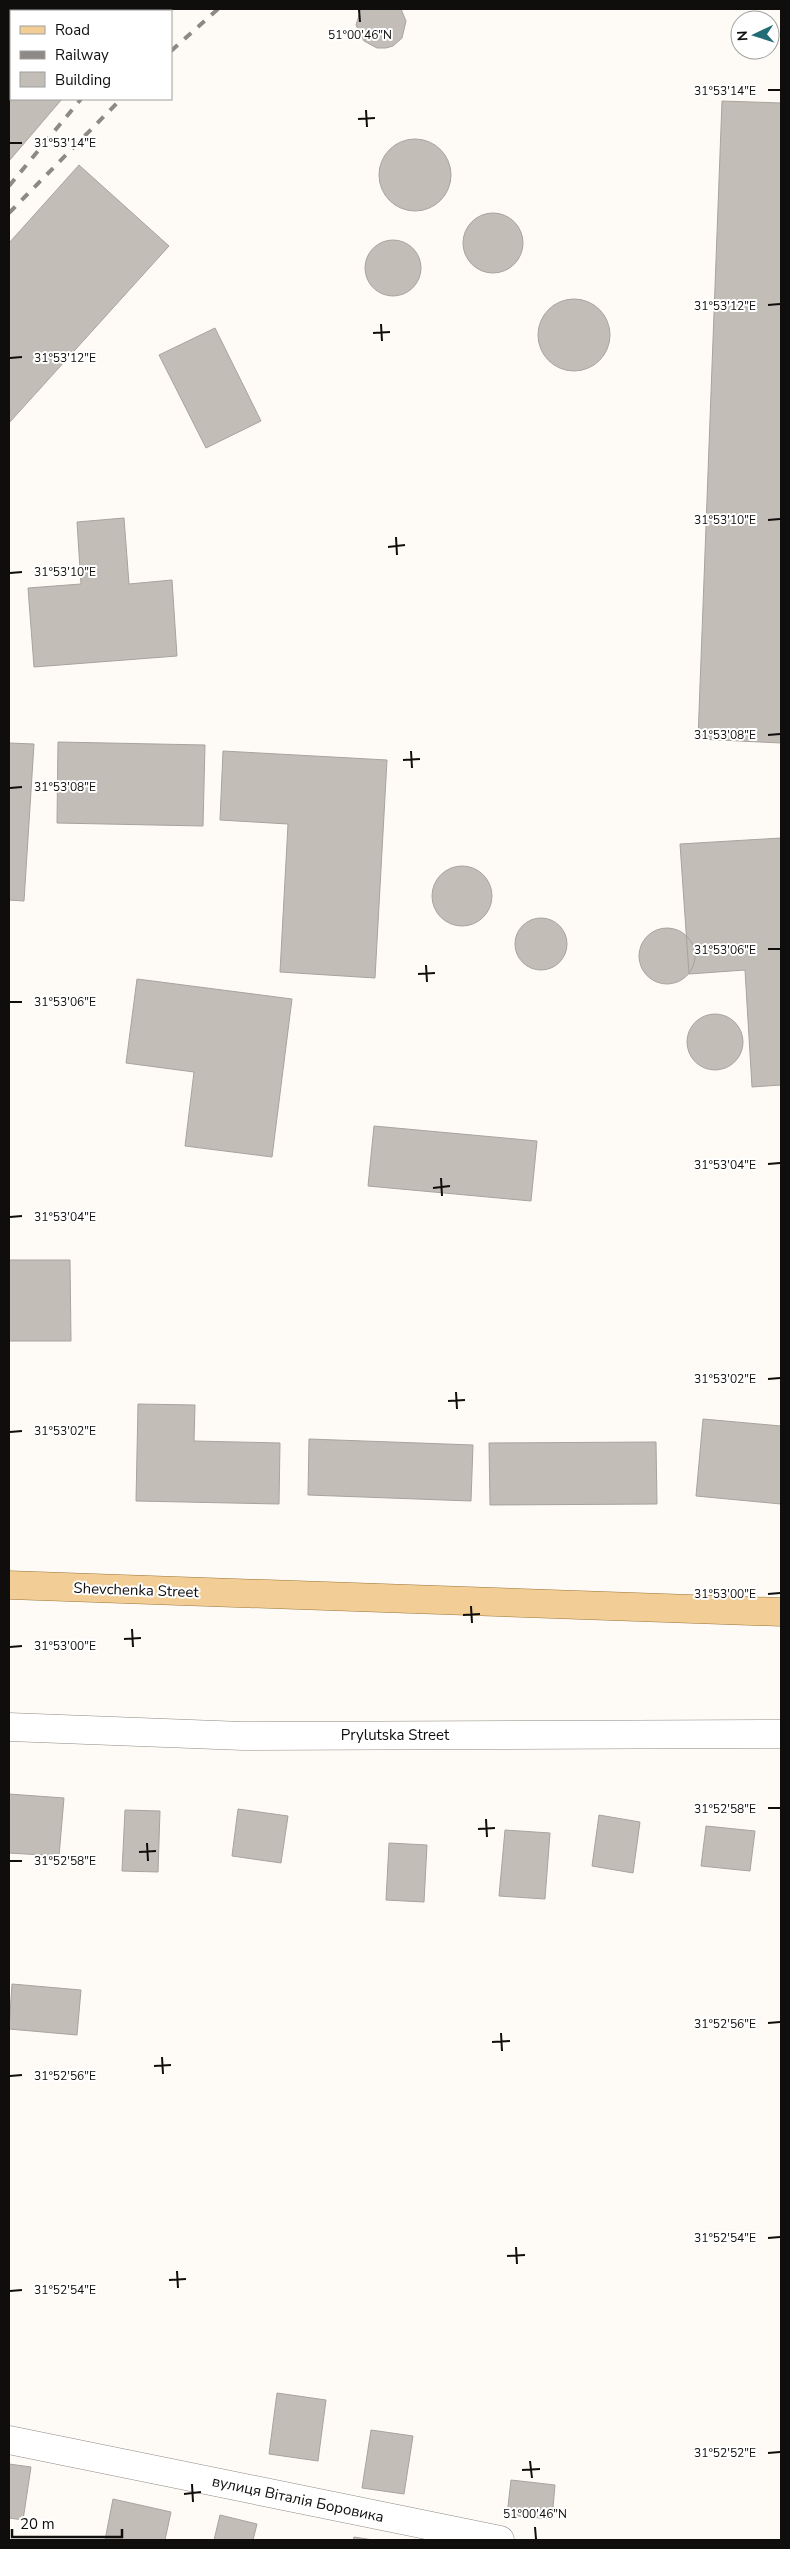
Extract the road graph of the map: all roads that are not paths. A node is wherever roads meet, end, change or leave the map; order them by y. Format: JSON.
{"nodes":[{"id":1,"x":9,"y":1585,"type":"edge"},
{"id":2,"x":781,"y":1612,"type":"edge"},
{"id":3,"x":9,"y":1727,"type":"edge"},
{"id":4,"x":781,"y":1734,"type":"edge"},
{"id":5,"x":9,"y":2440,"type":"edge"},
{"id":6,"x":500,"y":2540,"type":"edge"}],
"edges":[{"from":1,"to":2,"type":"main road","name":"Shevchenka Street"},
{"from":3,"to":4,"type":"street","name":"Prylutska Street"},
{"from":5,"to":6,"type":"street","name":"вулиця Віталія Боровика"}]}
